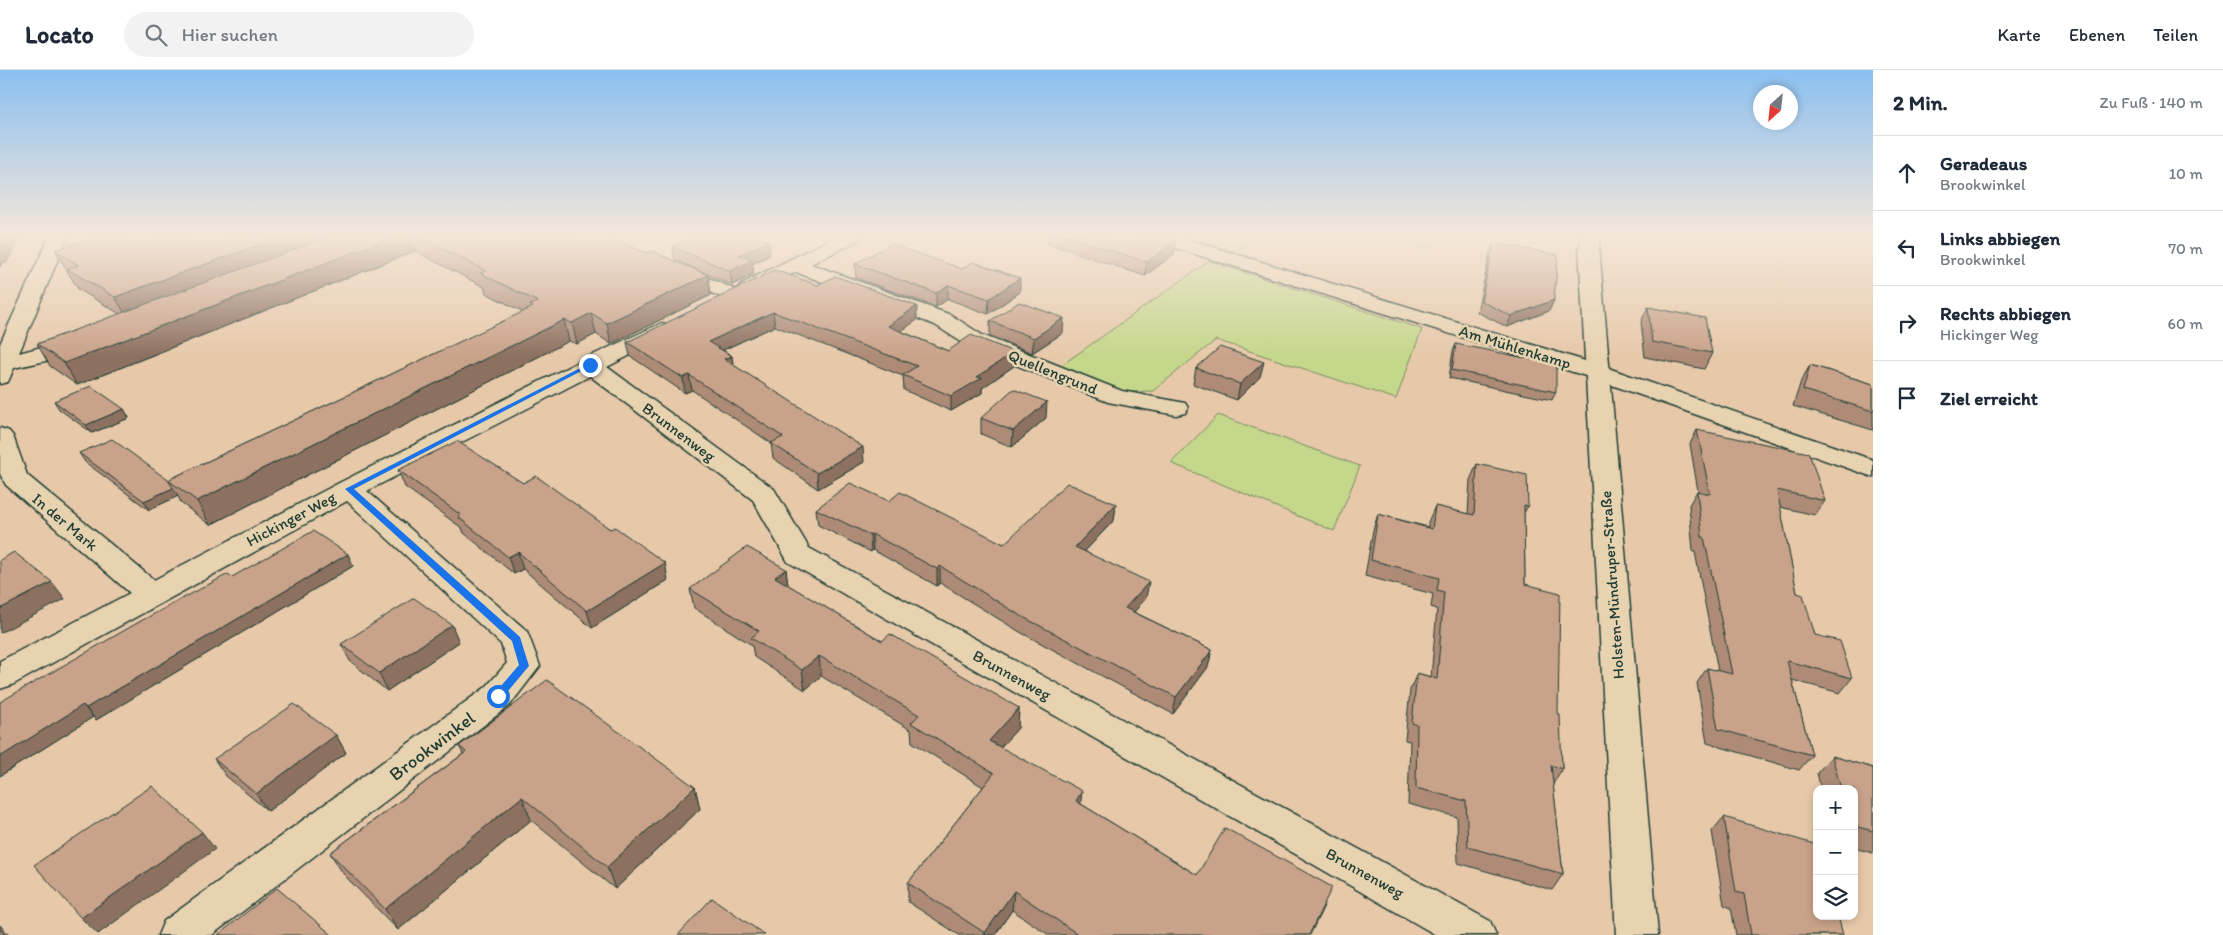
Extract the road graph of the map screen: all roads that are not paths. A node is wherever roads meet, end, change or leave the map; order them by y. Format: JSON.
{"nodes":[{"id":1,"x":42,"y":275,"type":"edge"},
{"id":2,"x":687,"y":275,"type":"edge"},
{"id":3,"x":773,"y":275,"type":"edge"},
{"id":4,"x":826,"y":275,"type":"edge"},
{"id":5,"x":1284,"y":275,"type":"edge"},
{"id":6,"x":1591,"y":275,"type":"edge"},
{"id":7,"x":732,"y":295,"type":"junction"},
{"id":8,"x":706,"y":308,"type":"edge"},
{"id":9,"x":679,"y":322,"type":"edge"},
{"id":10,"x":96,"y":338,"type":"edge"},
{"id":11,"x":590,"y":365,"type":"junction"},
{"id":12,"x":2,"y":371,"type":"edge"},
{"id":13,"x":1597,"y":372,"type":"junction"},
{"id":14,"x":1176,"y":408,"type":"dead end"},
{"id":15,"x":0,"y":436,"type":"edge"},
{"id":16,"x":1873,"y":469,"type":"edge"},
{"id":17,"x":349,"y":489,"type":"junction"},
{"id":18,"x":150,"y":594,"type":"junction"},
{"id":19,"x":0,"y":676,"type":"edge"},
{"id":20,"x":179,"y":935,"type":"edge"},
{"id":21,"x":1475,"y":935,"type":"edge"},
{"id":22,"x":1637,"y":935,"type":"edge"}],
"edges":[{"from":1,"to":12,"type":"street"},
{"from":2,"to":7,"type":"street"},
{"from":3,"to":7,"type":"street"},
{"from":4,"to":14,"type":"street","name":"Quellengrund"},
{"from":5,"to":13,"type":"street","name":"Am Mühlenkamp"},
{"from":6,"to":13,"type":"street","name":"Holsten-Mündruper-Straße"},
{"from":7,"to":8,"type":"street"},
{"from":9,"to":11,"type":"street","name":"Hickinger Weg"},
{"from":10,"to":12,"type":"street"},
{"from":11,"to":17,"type":"street","name":"Hickinger Weg"},
{"from":11,"to":21,"type":"street","name":"Brunnenweg"},
{"from":13,"to":16,"type":"street","name":"Am Mühlenkamp"},
{"from":13,"to":22,"type":"street","name":"Holsten-Mündruper-Straße"},
{"from":15,"to":18,"type":"street","name":"In der Mark"},
{"from":17,"to":18,"type":"street","name":"Hickinger Weg"},
{"from":17,"to":20,"type":"street","name":"Brookwinkel"},
{"from":18,"to":19,"type":"street","name":"Hickinger Weg"}]}
